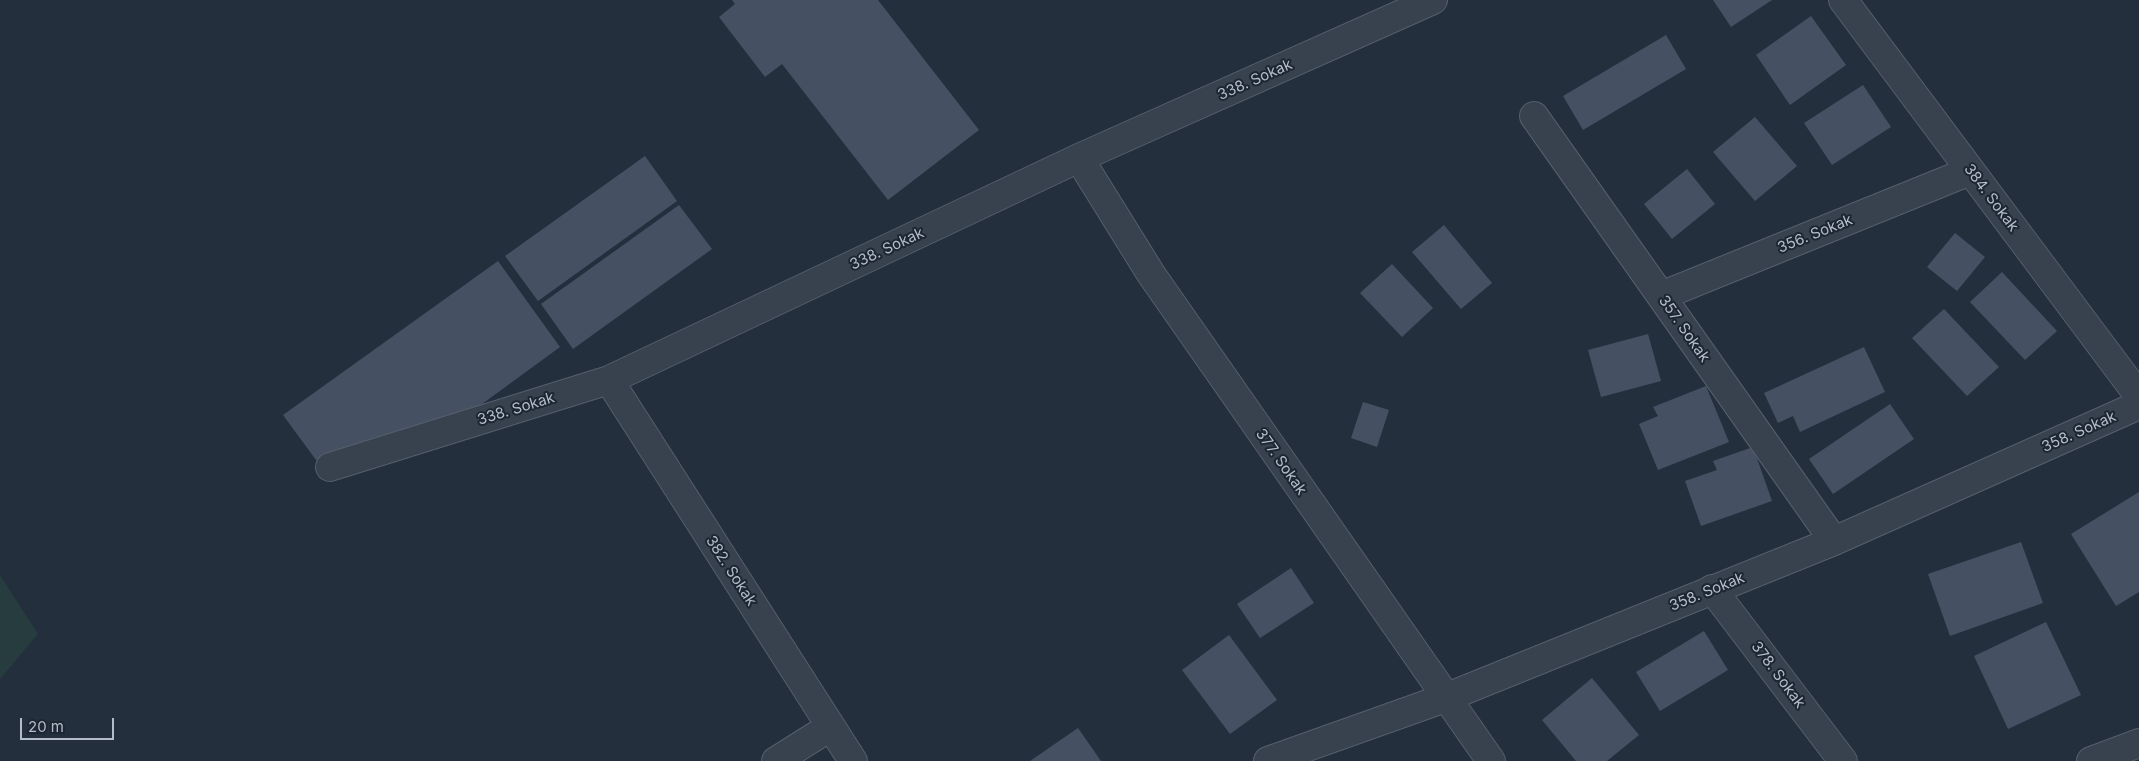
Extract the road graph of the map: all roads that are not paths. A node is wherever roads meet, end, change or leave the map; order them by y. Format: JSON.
{"nodes":[{"id":1,"x":1433,"y":0,"type":"edge"},
{"id":2,"x":1843,"y":0,"type":"edge"},
{"id":3,"x":1534,"y":116,"type":"dead end"},
{"id":4,"x":1079,"y":158,"type":"junction"},
{"id":5,"x":1970,"y":171,"type":"junction"},
{"id":6,"x":1661,"y":296,"type":"junction"},
{"id":7,"x":609,"y":380,"type":"junction"},
{"id":8,"x":2139,"y":396,"type":"edge"},
{"id":9,"x":2139,"y":405,"type":"edge"},
{"id":10,"x":330,"y":467,"type":"dead end"},
{"id":11,"x":1834,"y":541,"type":"junction"},
{"id":12,"x":1712,"y":589,"type":"junction"},
{"id":13,"x":1445,"y":698,"type":"junction"},
{"id":14,"x":830,"y":727,"type":"junction"},
{"id":15,"x":2139,"y":743,"type":"edge"},
{"id":16,"x":776,"y":761,"type":"edge"},
{"id":17,"x":853,"y":761,"type":"edge"},
{"id":18,"x":1268,"y":761,"type":"edge"},
{"id":19,"x":1491,"y":761,"type":"edge"},
{"id":20,"x":1843,"y":761,"type":"edge"},
{"id":21,"x":2091,"y":761,"type":"edge"}],
"edges":[{"from":1,"to":4,"type":"street","name":"338. Sokak"},
{"from":2,"to":5,"type":"street","name":"384. Sokak"},
{"from":3,"to":6,"type":"street","name":"357. Sokak"},
{"from":4,"to":7,"type":"street","name":"338. Sokak"},
{"from":4,"to":13,"type":"street","name":"377. Sokak"},
{"from":5,"to":6,"type":"street","name":"356. Sokak"},
{"from":5,"to":8,"type":"street","name":"384. Sokak"},
{"from":6,"to":11,"type":"street","name":"357. Sokak"},
{"from":7,"to":10,"type":"street","name":"338. Sokak"},
{"from":7,"to":14,"type":"street","name":"382. Sokak"},
{"from":9,"to":11,"type":"street","name":"358. Sokak"},
{"from":11,"to":12,"type":"street","name":"358. Sokak"},
{"from":12,"to":13,"type":"street","name":"358. Sokak"},
{"from":12,"to":20,"type":"street","name":"378. Sokak"},
{"from":13,"to":18,"type":"street","name":"358. Sokak"},
{"from":13,"to":19,"type":"street","name":"377. Sokak"},
{"from":14,"to":16,"type":"street"},
{"from":14,"to":17,"type":"street","name":"382. Sokak"},
{"from":15,"to":21,"type":"street"}]}
